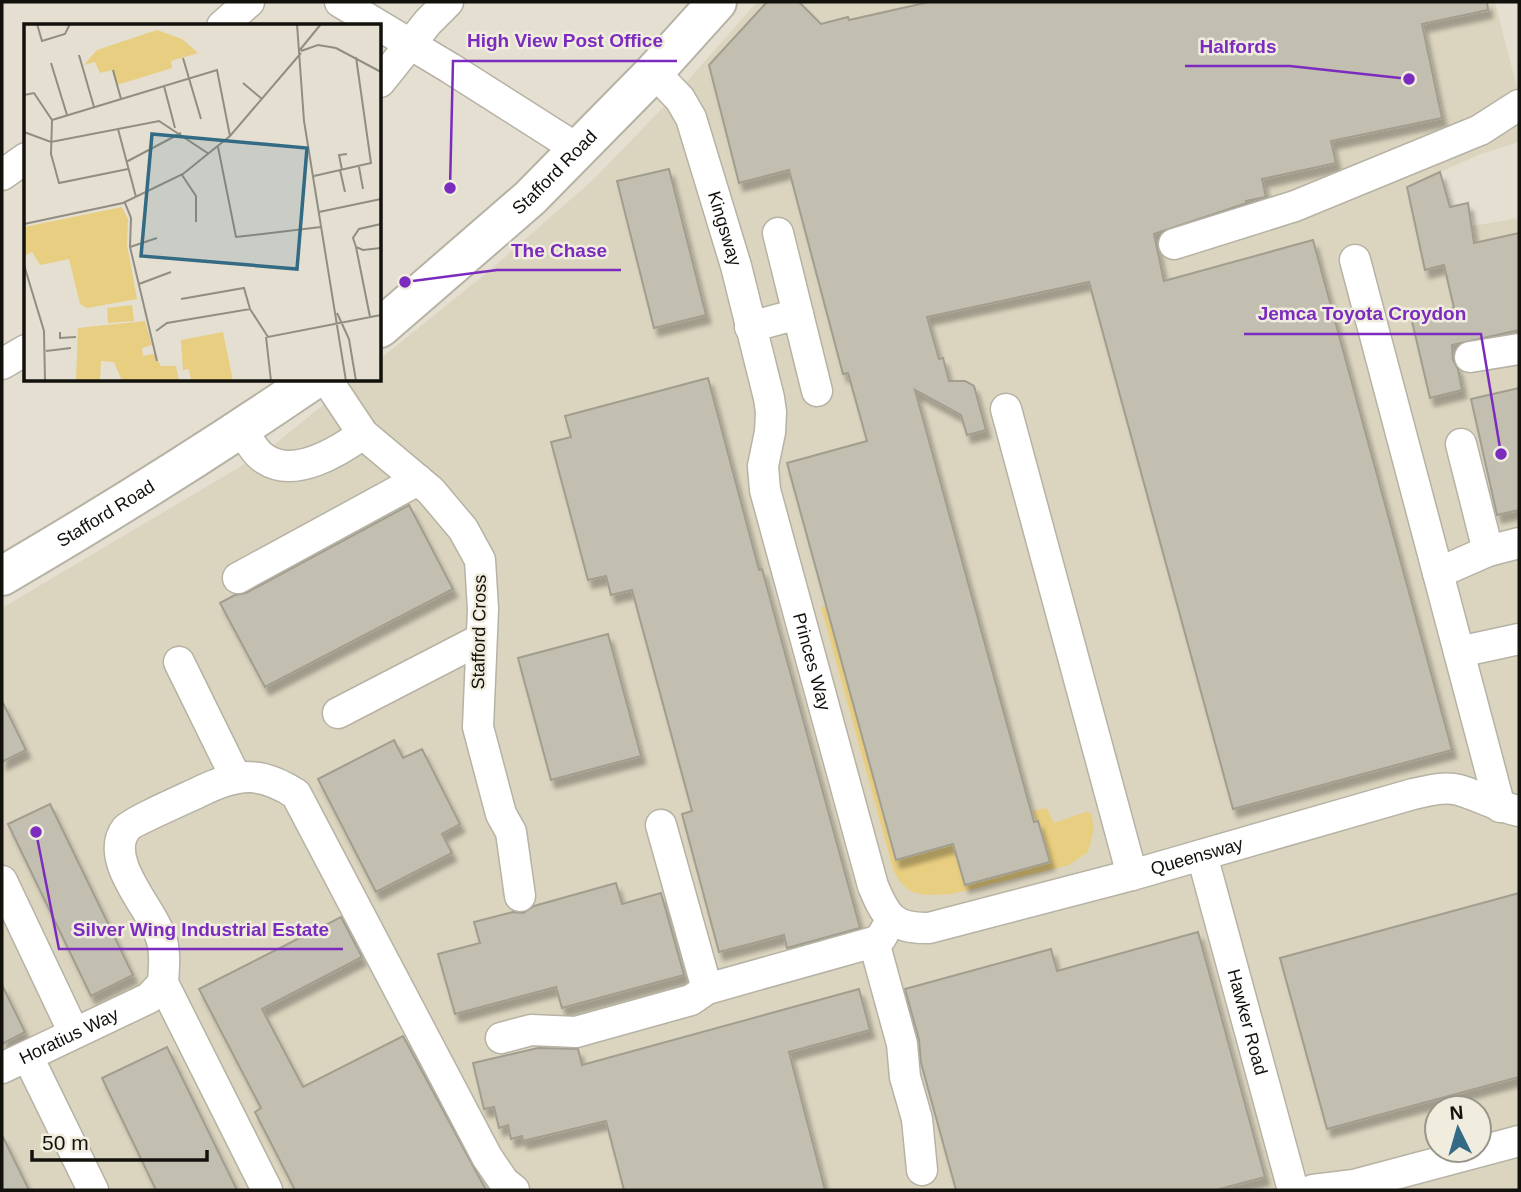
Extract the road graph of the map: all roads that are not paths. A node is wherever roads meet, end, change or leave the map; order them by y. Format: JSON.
{"nodes":[{"id":1,"x":249,"y":2,"type":"edge"},
{"id":2,"x":340,"y":2,"type":"edge"},
{"id":3,"x":448,"y":2,"type":"edge"},
{"id":4,"x":717,"y":2,"type":"edge"},
{"id":5,"x":224,"y":24,"type":"edge"},
{"id":6,"x":378,"y":24,"type":"edge"},
{"id":7,"x":382,"y":27,"type":"edge"},
{"id":8,"x":410,"y":43,"type":"junction"},
{"id":9,"x":654,"y":72,"type":"junction"},
{"id":10,"x":382,"y":79,"type":"edge"},
{"id":11,"x":1519,"y":105,"type":"edge"},
{"id":12,"x":579,"y":150,"type":"junction"},
{"id":13,"x":24,"y":159,"type":"edge"},
{"id":14,"x":2,"y":175,"type":"edge"},
{"id":15,"x":778,"y":233,"type":"dead end"},
{"id":16,"x":1174,"y":243,"type":"dead end"},
{"id":17,"x":1355,"y":260,"type":"dead end"},
{"id":18,"x":798,"y":314,"type":"junction"},
{"id":19,"x":382,"y":326,"type":"edge"},
{"id":20,"x":750,"y":327,"type":"junction"},
{"id":21,"x":1519,"y":349,"type":"edge"},
{"id":22,"x":24,"y":351,"type":"edge"},
{"id":23,"x":1470,"y":357,"type":"dead end"},
{"id":24,"x":2,"y":365,"type":"edge"},
{"id":25,"x":310,"y":382,"type":"edge"},
{"id":26,"x":328,"y":382,"type":"edge"},
{"id":27,"x":817,"y":391,"type":"dead end"},
{"id":28,"x":769,"y":398,"type":"joint"},
{"id":29,"x":1006,"y":409,"type":"dead end"},
{"id":30,"x":241,"y":429,"type":"junction"},
{"id":31,"x":363,"y":434,"type":"junction"},
{"id":32,"x":1461,"y":444,"type":"dead end"},
{"id":33,"x":418,"y":480,"type":"junction"},
{"id":34,"x":1519,"y":543,"type":"edge"},
{"id":35,"x":1488,"y":551,"type":"junction"},
{"id":36,"x":1438,"y":573,"type":"junction"},
{"id":37,"x":2,"y":576,"type":"edge"},
{"id":38,"x":238,"y":578,"type":"dead end"},
{"id":39,"x":481,"y":639,"type":"junction"},
{"id":40,"x":1519,"y":639,"type":"edge"},
{"id":41,"x":1460,"y":652,"type":"junction"},
{"id":42,"x":179,"y":662,"type":"dead end"},
{"id":43,"x":338,"y":713,"type":"dead end"},
{"id":44,"x":236,"y":778,"type":"junction"},
{"id":45,"x":1513,"y":805,"type":"edge"},
{"id":46,"x":661,"y":825,"type":"dead end"},
{"id":47,"x":1202,"y":855,"type":"junction"},
{"id":48,"x":1132,"y":875,"type":"junction"},
{"id":49,"x":2,"y":881,"type":"edge"},
{"id":50,"x":520,"y":896,"type":"dead end"},
{"id":51,"x":883,"y":931,"type":"junction"},
{"id":52,"x":163,"y":983,"type":"junction"},
{"id":53,"x":707,"y":989,"type":"junction"},
{"id":54,"x":74,"y":1033,"type":"junction"},
{"id":55,"x":501,"y":1038,"type":"dead end"},
{"id":56,"x":15,"y":1063,"type":"edge"},
{"id":57,"x":1519,"y":1141,"type":"edge"},
{"id":58,"x":922,"y":1170,"type":"dead end"},
{"id":59,"x":93,"y":1190,"type":"edge"},
{"id":60,"x":267,"y":1190,"type":"edge"},
{"id":61,"x":514,"y":1190,"type":"edge"},
{"id":62,"x":1293,"y":1190,"type":"edge"},
{"id":63,"x":1313,"y":1190,"type":"edge"}],
"edges":[{"from":1,"to":5,"type":"street"},
{"from":2,"to":6,"type":"street"},
{"from":3,"to":8,"type":"street"},
{"from":4,"to":9,"type":"main road","name":"Stafford Road"},
{"from":7,"to":8,"type":"street"},
{"from":8,"to":10,"type":"street"},
{"from":8,"to":12,"type":"street"},
{"from":9,"to":12,"type":"main road","name":"Stafford Road"},
{"from":9,"to":20,"type":"street","name":"Kingsway"},
{"from":11,"to":16,"type":"street"},
{"from":12,"to":19,"type":"main road","name":"Stafford Road"},
{"from":13,"to":14,"type":"street"},
{"from":15,"to":18,"type":"street"},
{"from":17,"to":36,"type":"street"},
{"from":18,"to":20,"type":"street"},
{"from":18,"to":27,"type":"street"},
{"from":20,"to":28,"type":"street","name":"Kingsway"},
{"from":21,"to":23,"type":"street"},
{"from":22,"to":24,"type":"street"},
{"from":25,"to":30,"type":"main road","name":"Stafford Road"},
{"from":26,"to":31,"type":"street","name":"Stafford Cross"},
{"from":28,"to":51,"type":"street","name":"Princes Way"},
{"from":29,"to":48,"type":"street"},
{"from":30,"to":31,"type":"street"},
{"from":30,"to":37,"type":"main road","name":"Stafford Road"},
{"from":31,"to":33,"type":"street","name":"Stafford Cross"},
{"from":32,"to":35,"type":"street"},
{"from":33,"to":38,"type":"street"},
{"from":33,"to":39,"type":"street","name":"Stafford Cross"},
{"from":34,"to":35,"type":"street"},
{"from":35,"to":36,"type":"street"},
{"from":36,"to":41,"type":"street"},
{"from":39,"to":43,"type":"street"},
{"from":39,"to":50,"type":"street","name":"Stafford Cross"},
{"from":40,"to":41,"type":"street"},
{"from":41,"to":45,"type":"street"},
{"from":42,"to":44,"type":"street"},
{"from":44,"to":52,"type":"street"},
{"from":44,"to":61,"type":"street"},
{"from":45,"to":47,"type":"street","name":"Queensway"},
{"from":46,"to":53,"type":"street"},
{"from":47,"to":48,"type":"street","name":"Queensway"},
{"from":47,"to":62,"type":"street","name":"Hawker Road"},
{"from":48,"to":51,"type":"street","name":"Queensway"},
{"from":49,"to":54,"type":"street"},
{"from":51,"to":53,"type":"street"},
{"from":51,"to":58,"type":"street","name":"Princes Way"},
{"from":52,"to":54,"type":"street","name":"Horatius Way"},
{"from":52,"to":60,"type":"street"},
{"from":53,"to":55,"type":"street"},
{"from":54,"to":56,"type":"street","name":"Horatius Way"},
{"from":56,"to":59,"type":"street"},
{"from":57,"to":63,"type":"street"}]}
